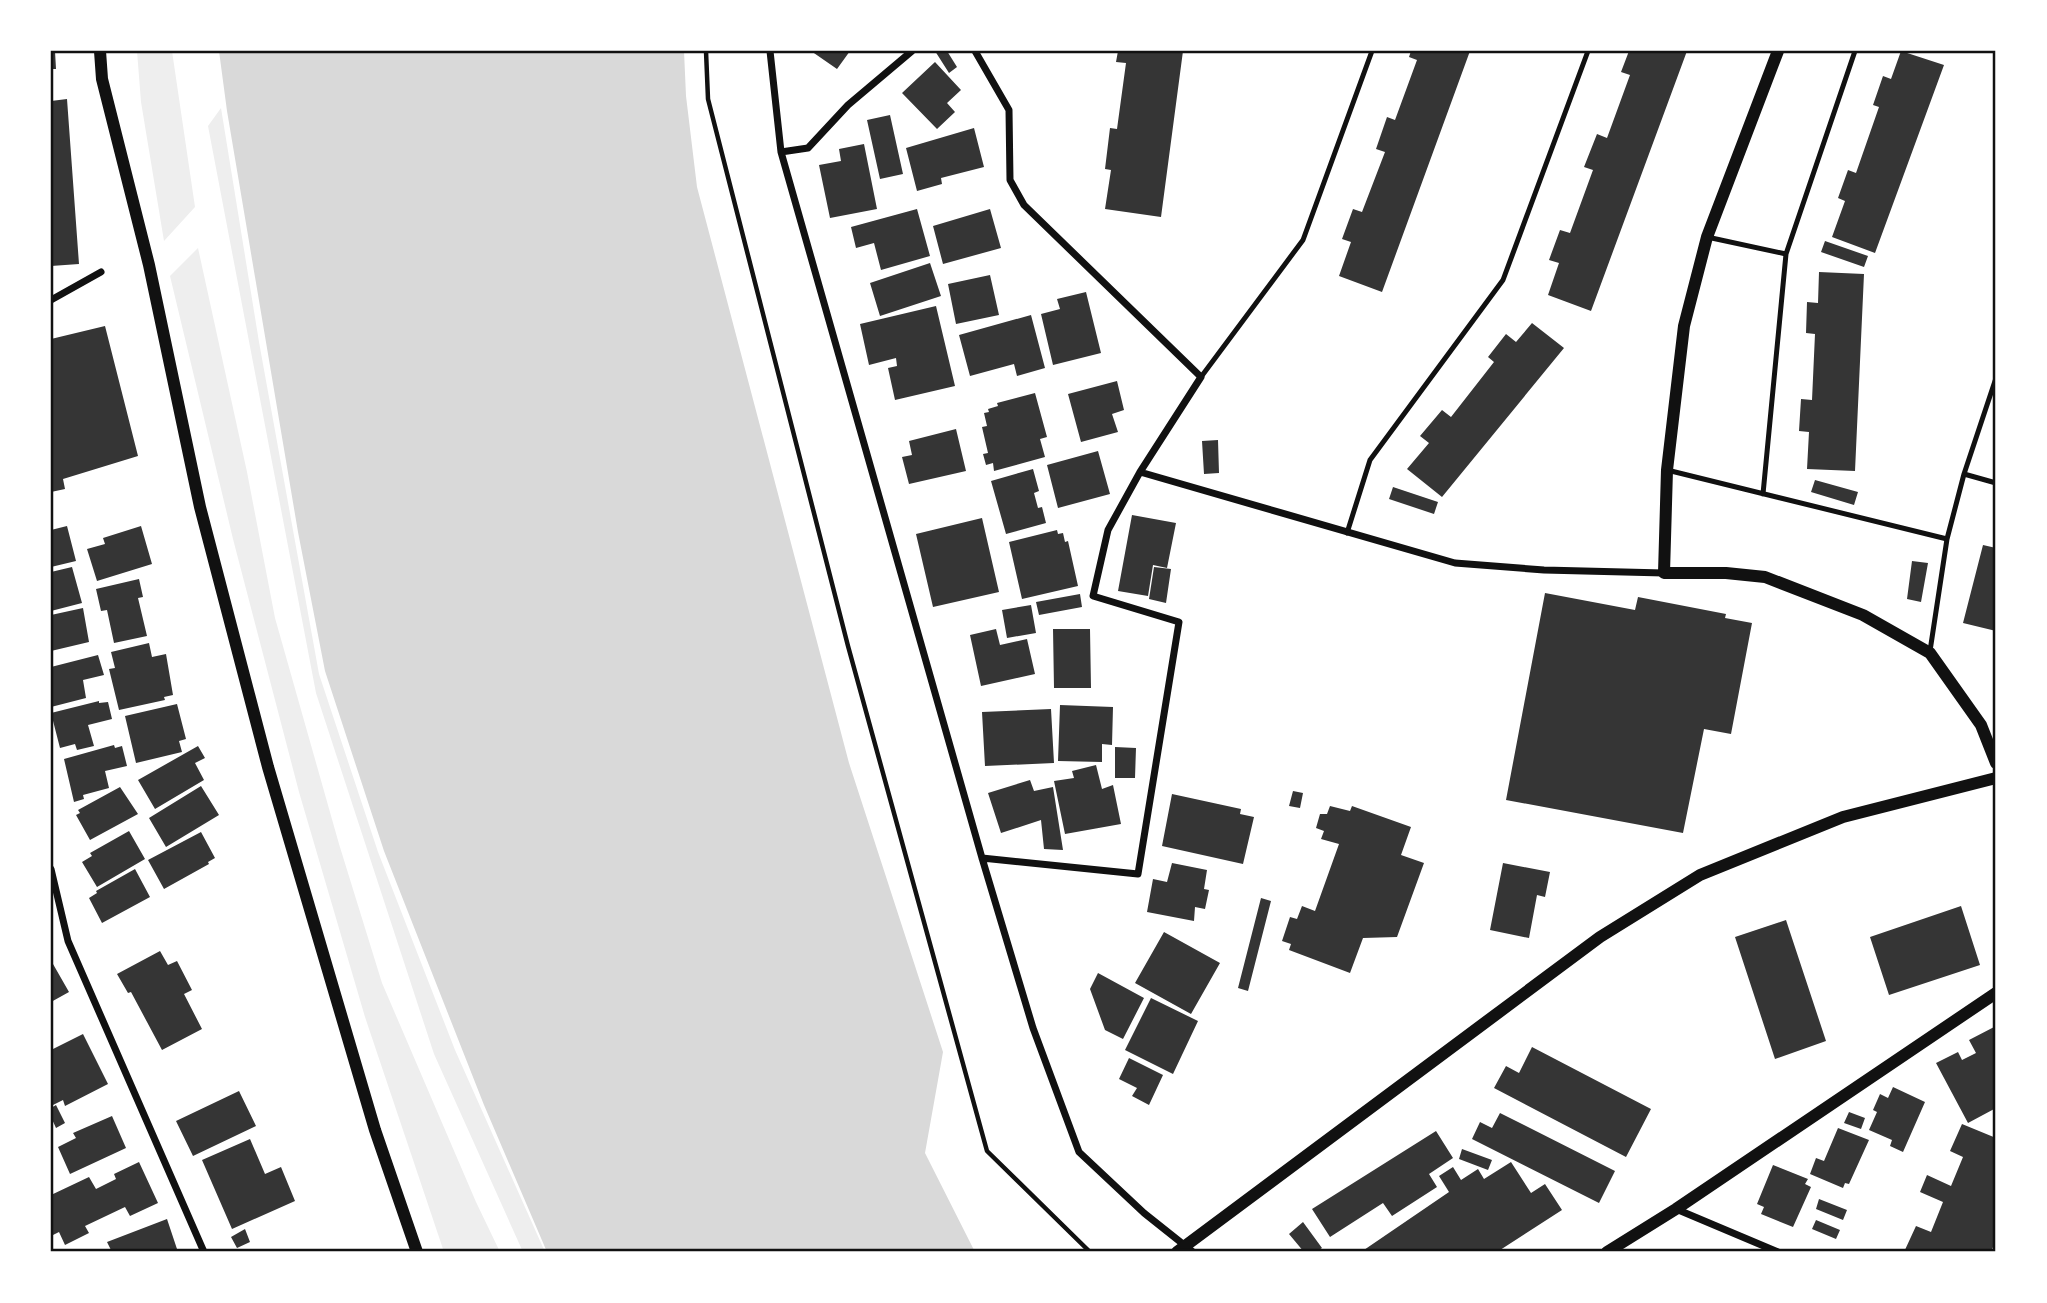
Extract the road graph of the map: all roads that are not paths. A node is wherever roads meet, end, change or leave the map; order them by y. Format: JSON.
{"nodes":[{"id":1,"x":100,"y":51,"type":"edge"},
{"id":2,"x":770,"y":51,"type":"edge"},
{"id":3,"x":912,"y":51,"type":"edge"},
{"id":4,"x":975,"y":51,"type":"edge"},
{"id":5,"x":1373,"y":51,"type":"edge"},
{"id":6,"x":1588,"y":51,"type":"edge"},
{"id":7,"x":1778,"y":51,"type":"edge"},
{"id":8,"x":1855,"y":51,"type":"edge"},
{"id":9,"x":781,"y":152,"type":"junction"},
{"id":10,"x":1707,"y":237,"type":"junction"},
{"id":11,"x":1786,"y":254,"type":"junction"},
{"id":12,"x":101,"y":272,"type":"dead end"},
{"id":13,"x":51,"y":300,"type":"edge"},
{"id":14,"x":1201,"y":377,"type":"junction"},
{"id":15,"x":1996,"y":378,"type":"edge"},
{"id":16,"x":1667,"y":470,"type":"junction"},
{"id":17,"x":1140,"y":472,"type":"junction"},
{"id":18,"x":1965,"y":474,"type":"junction"},
{"id":19,"x":1996,"y":483,"type":"edge"},
{"id":20,"x":1763,"y":494,"type":"junction"},
{"id":21,"x":1347,"y":533,"type":"junction"},
{"id":22,"x":1947,"y":539,"type":"junction"},
{"id":23,"x":1664,"y":573,"type":"junction"},
{"id":24,"x":1930,"y":653,"type":"junction"},
{"id":25,"x":1996,"y":763,"type":"edge"},
{"id":26,"x":1996,"y":778,"type":"edge"},
{"id":27,"x":982,"y":858,"type":"junction"},
{"id":28,"x":51,"y":869,"type":"edge"},
{"id":29,"x":1996,"y":993,"type":"edge"},
{"id":30,"x":1676,"y":1209,"type":"junction"},
{"id":31,"x":1185,"y":1250,"type":"edge"},
{"id":32,"x":204,"y":1252,"type":"edge"},
{"id":33,"x":417,"y":1252,"type":"edge"},
{"id":34,"x":1607,"y":1252,"type":"edge"},
{"id":35,"x":1778,"y":1252,"type":"edge"}],
"edges":[{"from":1,"to":33,"type":"street"},
{"from":2,"to":9,"type":"street"},
{"from":3,"to":9,"type":"street"},
{"from":4,"to":14,"type":"street"},
{"from":5,"to":14,"type":"lane"},
{"from":6,"to":21,"type":"lane"},
{"from":7,"to":10,"type":"street"},
{"from":8,"to":11,"type":"lane"},
{"from":9,"to":27,"type":"street"},
{"from":10,"to":11,"type":"lane"},
{"from":10,"to":16,"type":"street"},
{"from":11,"to":20,"type":"lane"},
{"from":12,"to":13,"type":"street"},
{"from":14,"to":17,"type":"street"},
{"from":15,"to":18,"type":"lane"},
{"from":16,"to":20,"type":"lane"},
{"from":16,"to":23,"type":"street"},
{"from":17,"to":21,"type":"street"},
{"from":17,"to":27,"type":"street"},
{"from":18,"to":19,"type":"lane"},
{"from":18,"to":22,"type":"lane"},
{"from":20,"to":22,"type":"lane"},
{"from":21,"to":23,"type":"street"},
{"from":22,"to":24,"type":"lane"},
{"from":23,"to":24,"type":"street"},
{"from":24,"to":25,"type":"street"},
{"from":26,"to":31,"type":"street"},
{"from":27,"to":31,"type":"street"},
{"from":28,"to":32,"type":"street"},
{"from":29,"to":30,"type":"street"},
{"from":30,"to":34,"type":"street"},
{"from":30,"to":35,"type":"street"}]}
